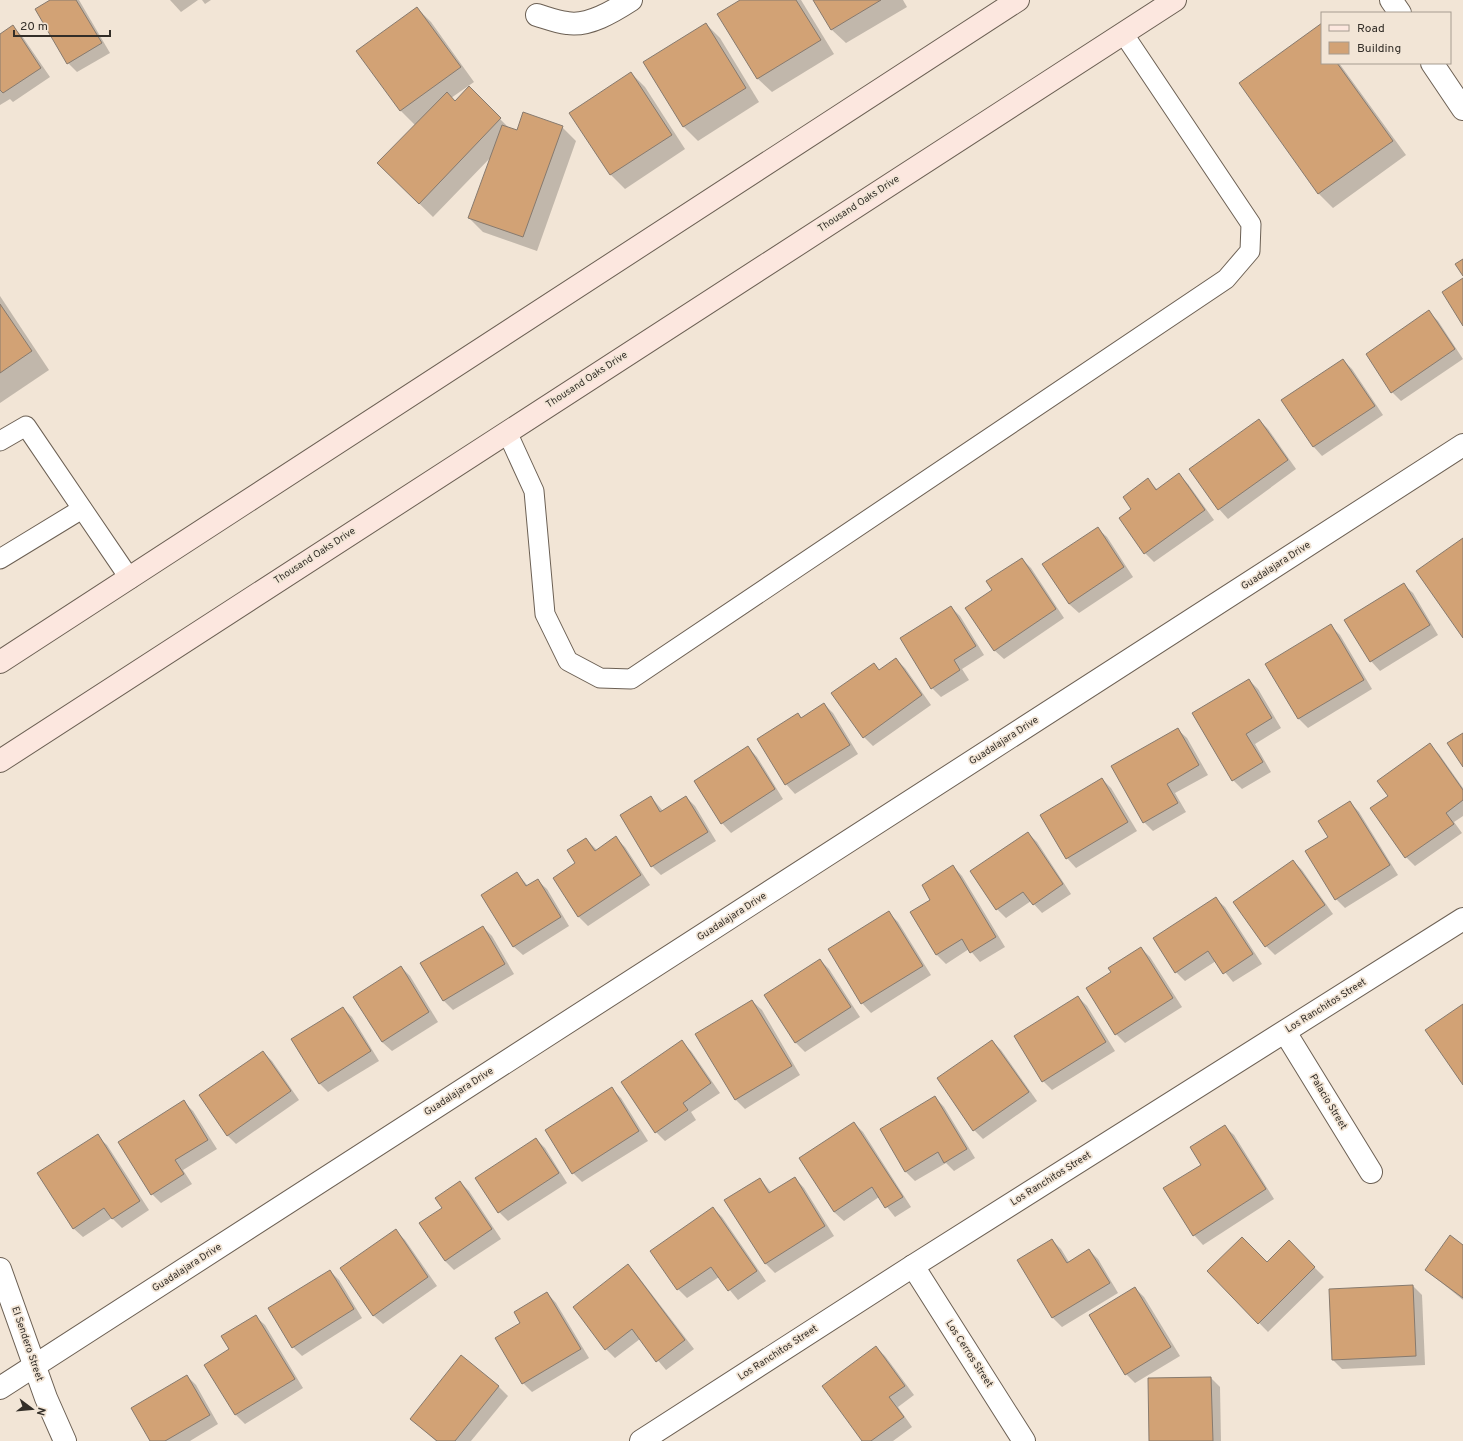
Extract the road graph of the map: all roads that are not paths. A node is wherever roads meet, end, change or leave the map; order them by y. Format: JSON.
{"nodes":[{"id":1,"x":631,"y":0,"type":"edge"},
{"id":2,"x":1018,"y":0,"type":"edge"},
{"id":3,"x":1174,"y":0,"type":"edge"},
{"id":4,"x":1391,"y":0,"type":"edge"},
{"id":5,"x":1399,"y":12,"type":"edge"},
{"id":6,"x":537,"y":15,"type":"dead end"},
{"id":7,"x":1123,"y":33,"type":"junction"},
{"id":8,"x":1433,"y":64,"type":"edge"},
{"id":9,"x":1463,"y":109,"type":"edge"},
{"id":10,"x":507,"y":432,"type":"junction"},
{"id":11,"x":0,"y":441,"type":"edge"},
{"id":12,"x":1463,"y":445,"type":"edge"},
{"id":13,"x":82,"y":509,"type":"junction"},
{"id":14,"x":0,"y":559,"type":"edge"},
{"id":15,"x":130,"y":579,"type":"junction"},
{"id":16,"x":0,"y":662,"type":"edge"},
{"id":17,"x":0,"y":761,"type":"edge"},
{"id":18,"x":1463,"y":919,"type":"edge"},
{"id":19,"x":1285,"y":1032,"type":"junction"},
{"id":20,"x":1371,"y":1172,"type":"dead end"},
{"id":21,"x":913,"y":1266,"type":"junction"},
{"id":22,"x":0,"y":1269,"type":"edge"},
{"id":23,"x":34,"y":1366,"type":"junction"},
{"id":24,"x":0,"y":1388,"type":"edge"},
{"id":25,"x":65,"y":1441,"type":"edge"},
{"id":26,"x":641,"y":1441,"type":"edge"},
{"id":27,"x":1024,"y":1441,"type":"edge"}],
"edges":[{"from":1,"to":6,"type":"street"},
{"from":2,"to":15,"type":"main road"},
{"from":3,"to":7,"type":"main road","name":"Thousand Oaks Drive"},
{"from":4,"to":5,"type":"street"},
{"from":7,"to":10,"type":"main road","name":"Thousand Oaks Drive"},
{"from":7,"to":10,"type":"lane"},
{"from":8,"to":9,"type":"street"},
{"from":10,"to":17,"type":"main road","name":"Thousand Oaks Drive"},
{"from":11,"to":13,"type":"lane"},
{"from":12,"to":23,"type":"street","name":"Guadalajara Drive"},
{"from":13,"to":14,"type":"lane"},
{"from":13,"to":15,"type":"lane"},
{"from":15,"to":16,"type":"main road"},
{"from":18,"to":19,"type":"street","name":"Los Ranchitos Street"},
{"from":19,"to":20,"type":"street","name":"Palacio Street"},
{"from":19,"to":21,"type":"street","name":"Los Ranchitos Street"},
{"from":21,"to":26,"type":"street","name":"Los Ranchitos Street"},
{"from":21,"to":27,"type":"street","name":"Los Cerros Street"},
{"from":22,"to":23,"type":"street","name":"El Sendero Street"},
{"from":23,"to":24,"type":"street","name":"Guadalajara Drive"},
{"from":23,"to":25,"type":"street","name":"El Sendero Street"}]}
